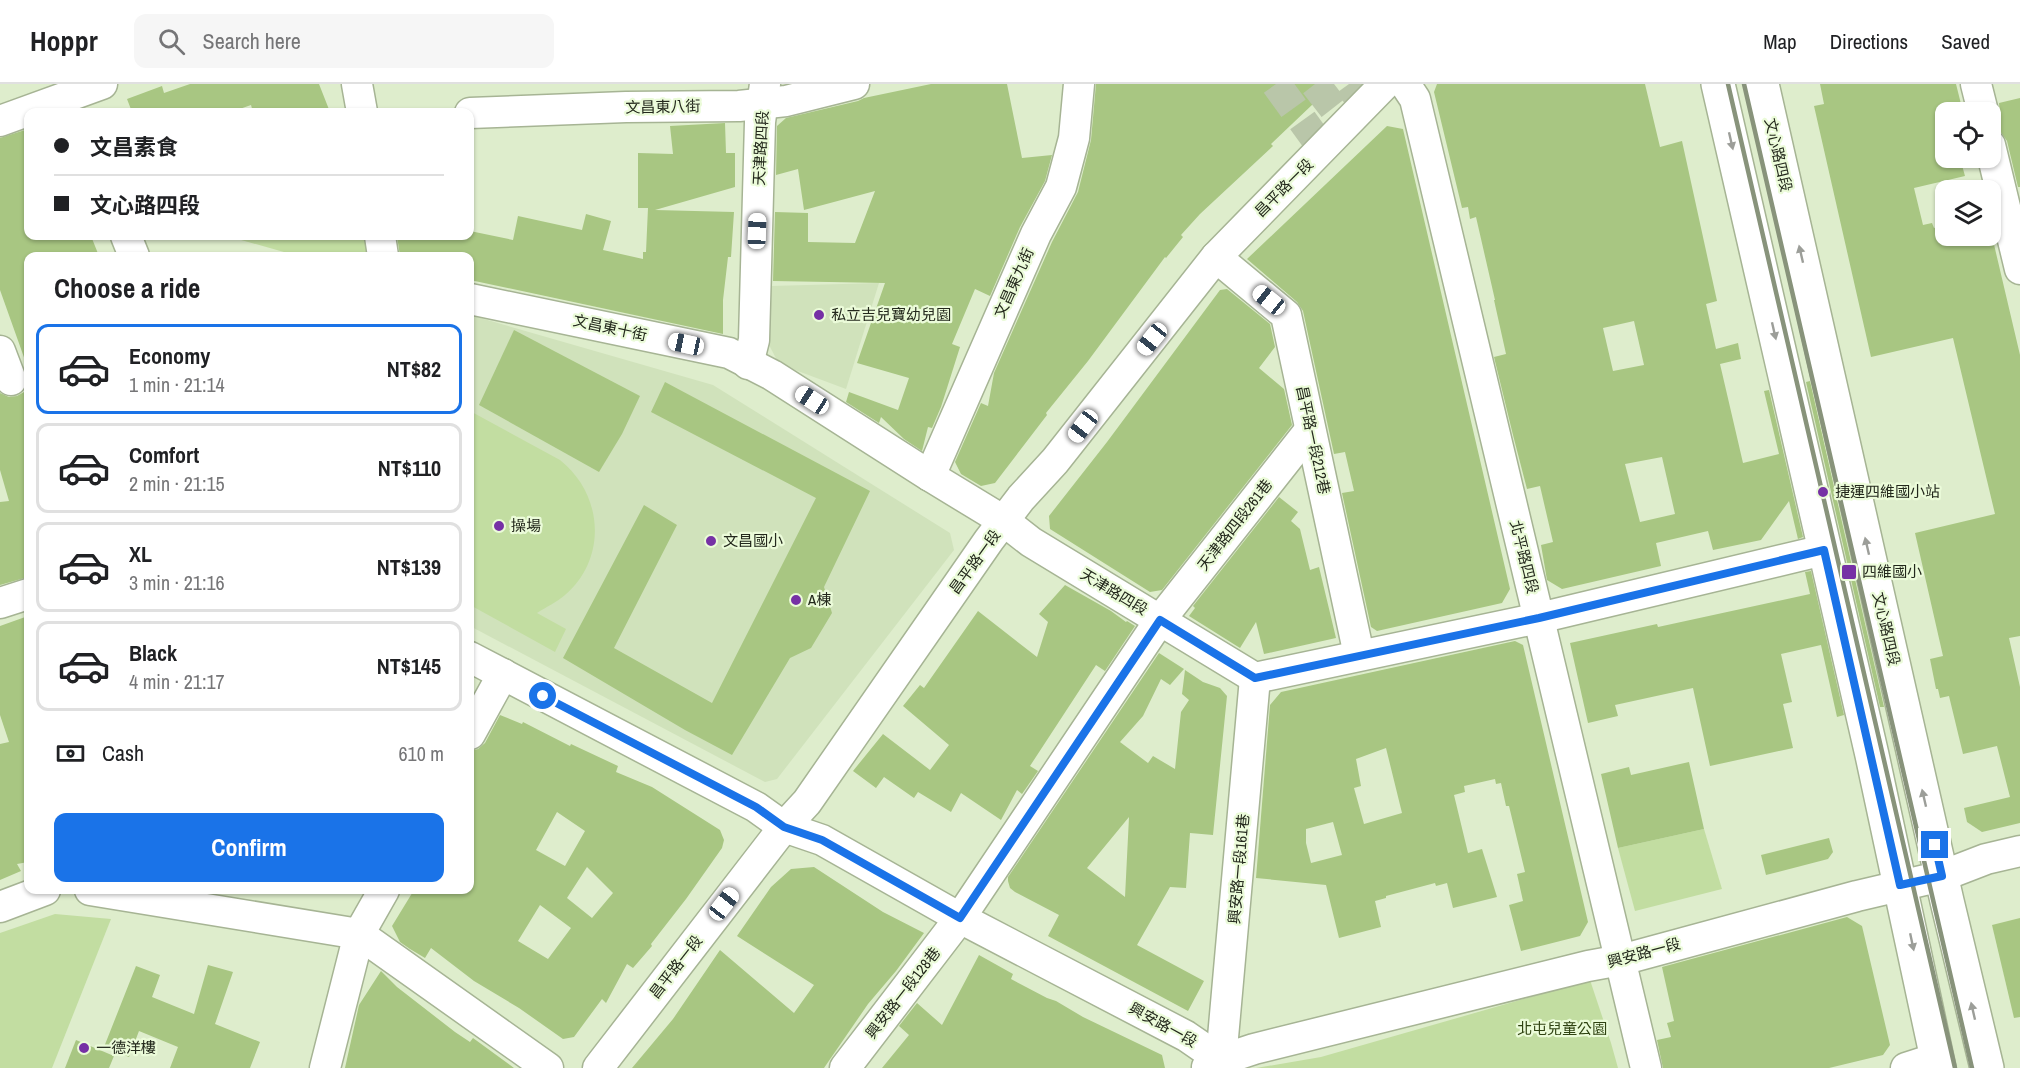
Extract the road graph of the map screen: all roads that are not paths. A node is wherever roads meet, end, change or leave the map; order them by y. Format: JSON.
{"nodes":[{"id":1,"x":102,"y":84,"type":"edge"},
{"id":2,"x":357,"y":84,"type":"edge"},
{"id":3,"x":854,"y":84,"type":"edge"},
{"id":4,"x":1079,"y":84,"type":"edge"},
{"id":5,"x":1385,"y":84,"type":"edge"},
{"id":6,"x":1405,"y":84,"type":"edge"},
{"id":7,"x":1718,"y":84,"type":"edge"},
{"id":8,"x":1762,"y":84,"type":"edge"},
{"id":9,"x":1976,"y":84,"type":"edge"},
{"id":10,"x":764,"y":94,"type":"edge"},
{"id":11,"x":72,"y":97,"type":"edge"},
{"id":12,"x":1980,"y":102,"type":"edge"},
{"id":13,"x":39,"y":108,"type":"edge"},
{"id":14,"x":361,"y":108,"type":"edge"},
{"id":15,"x":24,"y":113,"type":"edge"},
{"id":16,"x":474,"y":113,"type":"edge"},
{"id":17,"x":0,"y":121,"type":"edge"},
{"id":18,"x":1996,"y":168,"type":"edge"},
{"id":19,"x":1216,"y":257,"type":"junction"},
{"id":20,"x":2020,"y":269,"type":"edge"},
{"id":21,"x":474,"y":300,"type":"edge"},
{"id":22,"x":0,"y":351,"type":"edge"},
{"id":23,"x":748,"y":364,"type":"junction"},
{"id":24,"x":11,"y":380,"type":"dead end"},
{"id":25,"x":1310,"y":430,"type":"junction"},
{"id":26,"x":930,"y":476,"type":"junction"},
{"id":27,"x":1004,"y":521,"type":"junction"},
{"id":28,"x":1824,"y":550,"type":"junction"},
{"id":29,"x":24,"y":595,"type":"edge"},
{"id":30,"x":0,"y":603,"type":"edge"},
{"id":31,"x":1539,"y":618,"type":"junction"},
{"id":32,"x":1160,"y":620,"type":"junction"},
{"id":33,"x":1359,"y":655,"type":"junction"},
{"id":34,"x":474,"y":659,"type":"edge"},
{"id":35,"x":503,"y":674,"type":"junction"},
{"id":36,"x":1255,"y":678,"type":"junction"},
{"id":37,"x":474,"y":727,"type":"edge"},
{"id":38,"x":784,"y":827,"type":"junction"},
{"id":39,"x":2020,"y":851,"type":"edge"},
{"id":40,"x":1942,"y":876,"type":"junction"},
{"id":41,"x":1900,"y":885,"type":"junction"},
{"id":42,"x":34,"y":894,"type":"edge"},
{"id":43,"x":114,"y":894,"type":"edge"},
{"id":44,"x":382,"y":894,"type":"edge"},
{"id":45,"x":0,"y":906,"type":"edge"},
{"id":46,"x":960,"y":918,"type":"junction"},
{"id":47,"x":359,"y":934,"type":"junction"},
{"id":48,"x":1621,"y":960,"type":"junction"},
{"id":49,"x":1938,"y":1063,"type":"edge"},
{"id":50,"x":1213,"y":1064,"type":"edge"},
{"id":51,"x":325,"y":1068,"type":"edge"},
{"id":52,"x":548,"y":1068,"type":"edge"},
{"id":53,"x":598,"y":1068,"type":"edge"},
{"id":54,"x":845,"y":1068,"type":"edge"},
{"id":55,"x":1646,"y":1068,"type":"edge"},
{"id":56,"x":1906,"y":1068,"type":"edge"},
{"id":57,"x":1987,"y":1068,"type":"edge"}],
"edges":[{"from":1,"to":11,"type":"street"},
{"from":2,"to":14,"type":"street"},
{"from":3,"to":10,"type":"street","name":"文昌東八街"},
{"from":4,"to":26,"type":"street","name":"文昌東九街"},
{"from":5,"to":19,"type":"street","name":"昌平路一段"},
{"from":6,"to":31,"type":"street","name":"北平路四段"},
{"from":7,"to":28,"type":"main road","one_way":true},
{"from":40,"to":8,"type":"main road","name":"文心路四段","one_way":true},
{"from":9,"to":12,"type":"street"},
{"from":10,"to":16,"type":"street","name":"文昌東八街"},
{"from":10,"to":23,"type":"street","name":"天津路四段"},
{"from":11,"to":13,"type":"street"},
{"from":15,"to":17,"type":"street"},
{"from":18,"to":20,"type":"street"},
{"from":19,"to":25,"type":"street","name":"昌平路一段212巷"},
{"from":19,"to":27,"type":"street","name":"昌平路一段"},
{"from":21,"to":23,"type":"street","name":"文昌東十街"},
{"from":22,"to":24,"type":"street"},
{"from":23,"to":26,"type":"street","name":"天津路四段"},
{"from":25,"to":32,"type":"street","name":"天津路四段261巷"},
{"from":25,"to":33,"type":"street","name":"昌平路一段212巷"},
{"from":26,"to":27,"type":"street","name":"天津路四段"},
{"from":27,"to":32,"type":"street","name":"天津路四段"},
{"from":27,"to":38,"type":"street","name":"昌平路一段"},
{"from":28,"to":31,"type":"street"},
{"from":28,"to":41,"type":"main road"},
{"from":29,"to":30,"type":"street"},
{"from":31,"to":33,"type":"street"},
{"from":31,"to":48,"type":"street","name":"北平路四段"},
{"from":32,"to":36,"type":"street","name":"天津路四段"},
{"from":32,"to":46,"type":"street","name":"天津路四段261巷"},
{"from":33,"to":36,"type":"street"},
{"from":34,"to":35,"type":"street","name":"興安路一段"},
{"from":35,"to":37,"type":"street"},
{"from":35,"to":38,"type":"street","name":"興安路一段"},
{"from":36,"to":50,"type":"street","name":"興安路一段161巷"},
{"from":38,"to":46,"type":"street","name":"興安路一段"},
{"from":38,"to":53,"type":"street","name":"昌平路一段"},
{"from":39,"to":40,"type":"street","name":"興安路一段"},
{"from":40,"to":41,"type":"street","name":"興安路一段"},
{"from":57,"to":40,"type":"main road","name":"文心路四段","one_way":true},
{"from":41,"to":48,"type":"street","name":"興安路一段"},
{"from":41,"to":49,"type":"main road","one_way":true},
{"from":42,"to":45,"type":"street"},
{"from":43,"to":47,"type":"street"},
{"from":44,"to":47,"type":"street"},
{"from":46,"to":50,"type":"street","name":"興安路一段"},
{"from":46,"to":54,"type":"street","name":"興安路一段128巷"},
{"from":47,"to":51,"type":"street"},
{"from":47,"to":52,"type":"street"},
{"from":48,"to":50,"type":"street","name":"興安路一段"},
{"from":48,"to":55,"type":"street","name":"北平路四段"},
{"from":49,"to":56,"type":"street"}]}
